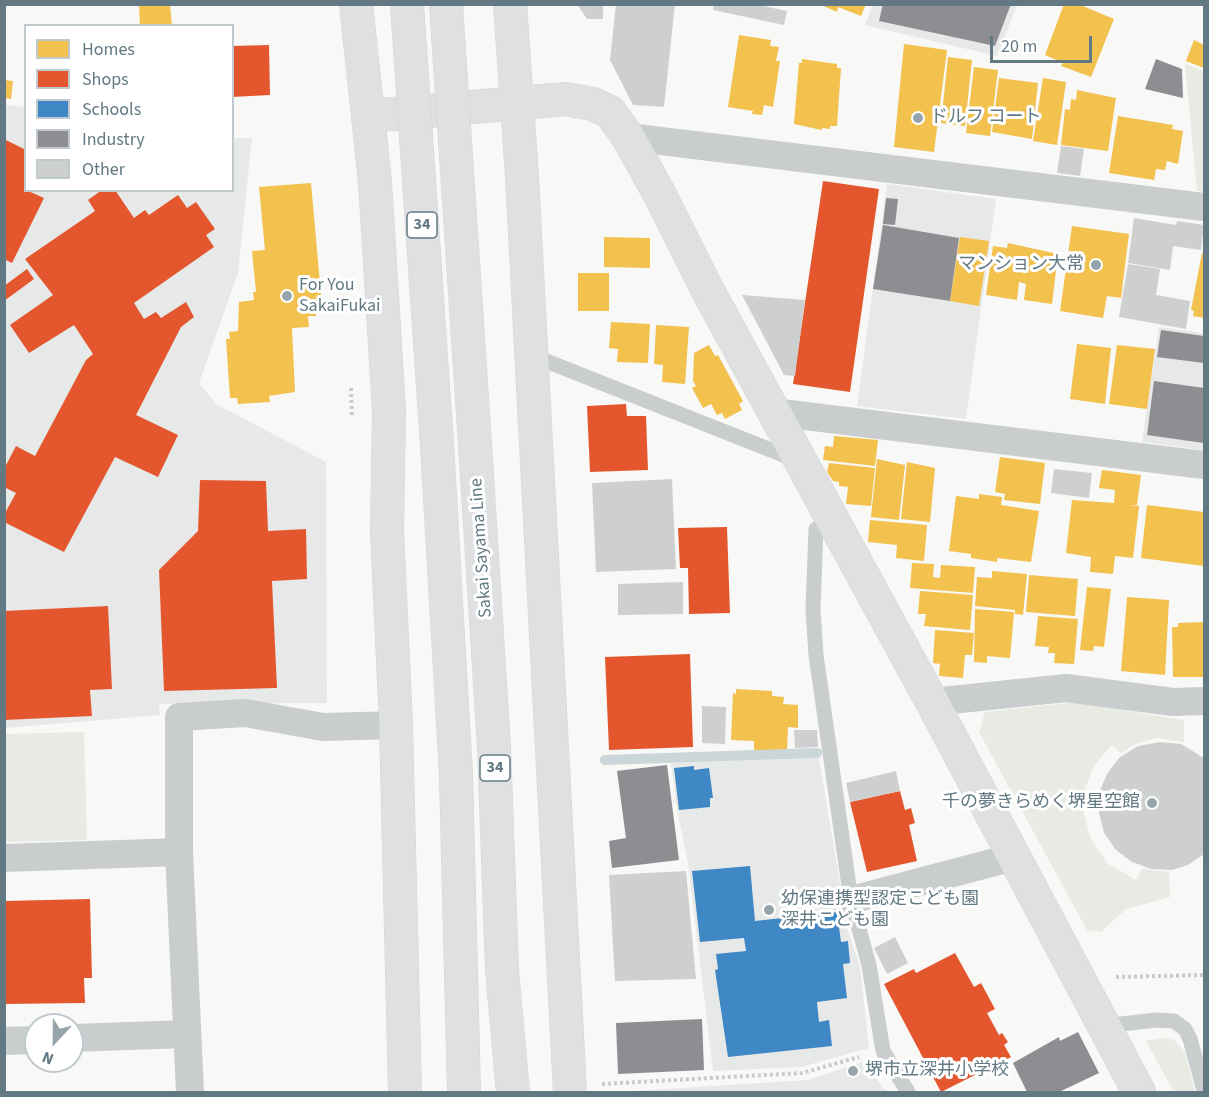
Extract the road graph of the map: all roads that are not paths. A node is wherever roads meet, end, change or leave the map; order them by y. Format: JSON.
{"nodes":[{"id":1,"x":356,"y":4,"type":"edge"},
{"id":2,"x":407,"y":4,"type":"edge"},
{"id":3,"x":446,"y":4,"type":"edge"},
{"id":4,"x":510,"y":4,"type":"edge"},
{"id":5,"x":516,"y":103,"type":"junction"},
{"id":6,"x":369,"y":116,"type":"junction"},
{"id":7,"x":628,"y":137,"type":"junction"},
{"id":8,"x":1204,"y":207,"type":"edge"},
{"id":9,"x":530,"y":355,"type":"junction"},
{"id":10,"x":773,"y":412,"type":"junction"},
{"id":11,"x":802,"y":463,"type":"junction"},
{"id":12,"x":1204,"y":465,"type":"edge"},
{"id":13,"x":832,"y":519,"type":"junction"},
{"id":14,"x":1204,"y":701,"type":"edge"},
{"id":15,"x":932,"y":702,"type":"junction"},
{"id":16,"x":396,"y":725,"type":"junction"},
{"id":17,"x":179,"y":852,"type":"junction"},
{"id":18,"x":1014,"y":857,"type":"junction"},
{"id":19,"x":4,"y":858,"type":"edge"},
{"id":20,"x":851,"y":900,"type":"junction"},
{"id":21,"x":1104,"y":1026,"type":"junction"},
{"id":22,"x":187,"y":1034,"type":"junction"},
{"id":23,"x":84,"y":1038,"type":"edge"},
{"id":24,"x":24,"y":1040,"type":"edge"},
{"id":25,"x":4,"y":1041,"type":"edge"},
{"id":26,"x":583,"y":1088,"type":"edge"},
{"id":27,"x":1204,"y":1090,"type":"edge"},
{"id":28,"x":190,"y":1092,"type":"edge"},
{"id":29,"x":405,"y":1092,"type":"edge"},
{"id":30,"x":464,"y":1092,"type":"edge"},
{"id":31,"x":513,"y":1092,"type":"edge"},
{"id":32,"x":908,"y":1092,"type":"edge"},
{"id":33,"x":1139,"y":1092,"type":"edge"}],
"edges":[{"from":1,"to":6,"type":"main road"},
{"from":2,"to":30,"type":"main road","number":"34","bridge":true},
{"from":3,"to":31,"type":"main road","name":"Sakai Sayama Line","number":"34","bridge":true},
{"from":4,"to":5,"type":"main road"},
{"from":5,"to":6,"type":"main road"},
{"from":5,"to":7,"type":"main road"},
{"from":5,"to":9,"type":"main road"},
{"from":6,"to":16,"type":"main road"},
{"from":7,"to":8,"type":"street"},
{"from":7,"to":10,"type":"main road"},
{"from":9,"to":11,"type":"lane"},
{"from":9,"to":26,"type":"main road"},
{"from":10,"to":11,"type":"main road"},
{"from":10,"to":12,"type":"street"},
{"from":11,"to":13,"type":"main road"},
{"from":13,"to":15,"type":"main road"},
{"from":13,"to":20,"type":"lane"},
{"from":14,"to":15,"type":"street"},
{"from":15,"to":18,"type":"main road"},
{"from":16,"to":17,"type":"street"},
{"from":16,"to":29,"type":"main road"},
{"from":17,"to":19,"type":"street"},
{"from":17,"to":22,"type":"street"},
{"from":18,"to":20,"type":"street"},
{"from":18,"to":21,"type":"main road"},
{"from":20,"to":32,"type":"lane"},
{"from":21,"to":27,"type":"lane"},
{"from":21,"to":33,"type":"main road"},
{"from":22,"to":23,"type":"street"},
{"from":22,"to":28,"type":"street"},
{"from":24,"to":25,"type":"street"}]}
